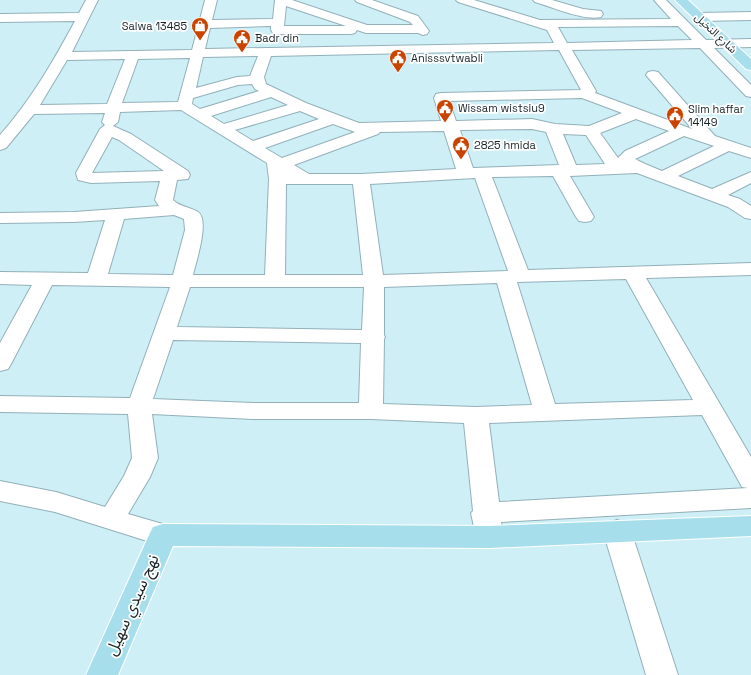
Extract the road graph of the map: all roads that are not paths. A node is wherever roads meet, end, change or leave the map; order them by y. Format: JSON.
{"nodes":[{"id":1,"x":92,"y":0,"type":"edge"},
{"id":2,"x":211,"y":0,"type":"edge"},
{"id":3,"x":281,"y":0,"type":"edge"},
{"id":4,"x":362,"y":0,"type":"edge"},
{"id":5,"x":462,"y":0,"type":"edge"},
{"id":6,"x":538,"y":0,"type":"edge"},
{"id":7,"x":595,"y":0,"type":"edge"},
{"id":8,"x":660,"y":0,"type":"edge"},
{"id":9,"x":681,"y":0,"type":"edge"},
{"id":10,"x":751,"y":16,"type":"edge"},
{"id":11,"x":699,"y":17,"type":"junction"},
{"id":12,"x":0,"y":18,"type":"edge"},
{"id":13,"x":83,"y":18,"type":"junction"},
{"id":14,"x":610,"y":19,"type":"junction"},
{"id":15,"x":681,"y":22,"type":"junction"},
{"id":16,"x":205,"y":24,"type":"junction"},
{"id":17,"x":539,"y":24,"type":"junction"},
{"id":18,"x":278,"y":26,"type":"junction"},
{"id":19,"x":366,"y":29,"type":"junction"},
{"id":20,"x":422,"y":29,"type":"junction"},
{"id":21,"x":727,"y":43,"type":"junction"},
{"id":22,"x":751,"y":43,"type":"edge"},
{"id":23,"x":703,"y":44,"type":"junction"},
{"id":24,"x":564,"y":47,"type":"junction"},
{"id":25,"x":426,"y":49,"type":"junction"},
{"id":26,"x":268,"y":52,"type":"junction"},
{"id":27,"x":197,"y":53,"type":"junction"},
{"id":28,"x":132,"y":55,"type":"junction"},
{"id":29,"x":64,"y":56,"type":"junction"},
{"id":30,"x":748,"y":61,"type":"edge"},
{"id":31,"x":653,"y":75,"type":"dead end"},
{"id":32,"x":258,"y":80,"type":"junction"},
{"id":33,"x":271,"y":92,"type":"junction"},
{"id":34,"x":751,"y":93,"type":"edge"},
{"id":35,"x":584,"y":94,"type":"junction"},
{"id":36,"x":186,"y":101,"type":"junction"},
{"id":37,"x":301,"y":106,"type":"junction"},
{"id":38,"x":112,"y":108,"type":"junction"},
{"id":39,"x":30,"y":110,"type":"junction"},
{"id":40,"x":637,"y":113,"type":"junction"},
{"id":41,"x":198,"y":114,"type":"junction"},
{"id":42,"x":333,"y":119,"type":"junction"},
{"id":43,"x":450,"y":126,"type":"junction"},
{"id":44,"x":381,"y":128,"type":"junction"},
{"id":45,"x":108,"y":129,"type":"junction"},
{"id":46,"x":553,"y":129,"type":"junction"},
{"id":47,"x":223,"y":130,"type":"junction"},
{"id":48,"x":591,"y":131,"type":"junction"},
{"id":49,"x":683,"y":131,"type":"junction"},
{"id":50,"x":709,"y":139,"type":"junction"},
{"id":51,"x":2,"y":140,"type":"edge"},
{"id":52,"x":251,"y":146,"type":"junction"},
{"id":53,"x":727,"y":146,"type":"junction"},
{"id":54,"x":751,"y":153,"type":"edge"},
{"id":55,"x":278,"y":168,"type":"junction"},
{"id":56,"x":638,"y":168,"type":"junction"},
{"id":57,"x":617,"y":169,"type":"junction"},
{"id":58,"x":564,"y":171,"type":"junction"},
{"id":59,"x":474,"y":174,"type":"junction"},
{"id":60,"x":170,"y":176,"type":"junction"},
{"id":61,"x":663,"y":177,"type":"junction"},
{"id":62,"x":751,"y":177,"type":"edge"},
{"id":63,"x":361,"y":179,"type":"junction"},
{"id":64,"x":714,"y":195,"type":"junction"},
{"id":65,"x":175,"y":210,"type":"junction"},
{"id":66,"x":751,"y":214,"type":"edge"},
{"id":67,"x":116,"y":215,"type":"junction"},
{"id":68,"x":585,"y":217,"type":"dead end"},
{"id":69,"x":0,"y":218,"type":"edge"},
{"id":70,"x":751,"y":269,"type":"edge"},
{"id":71,"x":632,"y":272,"type":"junction"},
{"id":72,"x":512,"y":276,"type":"junction"},
{"id":73,"x":0,"y":278,"type":"edge"},
{"id":74,"x":45,"y":279,"type":"junction"},
{"id":75,"x":96,"y":280,"type":"junction"},
{"id":76,"x":275,"y":280,"type":"junction"},
{"id":77,"x":182,"y":281,"type":"junction"},
{"id":78,"x":374,"y":281,"type":"junction"},
{"id":79,"x":163,"y":333,"type":"junction"},
{"id":80,"x":374,"y":337,"type":"junction"},
{"id":81,"x":0,"y":364,"type":"edge"},
{"id":82,"x":0,"y":404,"type":"edge"},
{"id":83,"x":139,"y":406,"type":"junction"},
{"id":84,"x":709,"y":407,"type":"junction"},
{"id":85,"x":372,"y":411,"type":"junction"},
{"id":86,"x":546,"y":412,"type":"junction"},
{"id":87,"x":476,"y":415,"type":"junction"},
{"id":88,"x":751,"y":480,"type":"edge"},
{"id":89,"x":0,"y":491,"type":"edge"},
{"id":90,"x":751,"y":498,"type":"edge"},
{"id":91,"x":112,"y":518,"type":"junction"},
{"id":92,"x":487,"y":525,"type":"junction"},
{"id":93,"x":751,"y":526,"type":"edge"},
{"id":94,"x":617,"y":531,"type":"junction"},
{"id":95,"x":163,"y":535,"type":"junction"},
{"id":96,"x":102,"y":675,"type":"edge"},
{"id":97,"x":662,"y":675,"type":"edge"}],
"edges":[{"from":1,"to":13,"type":"street"},
{"from":2,"to":16,"type":"street"},
{"from":3,"to":18,"type":"street"},
{"from":3,"to":19,"type":"street"},
{"from":4,"to":20,"type":"street"},
{"from":5,"to":17,"type":"street"},
{"from":6,"to":14,"type":"street"},
{"from":7,"to":14,"type":"street"},
{"from":8,"to":15,"type":"street"},
{"from":9,"to":11,"type":"main road","name":"شارع النخيل"},
{"from":10,"to":11,"type":"street"},
{"from":11,"to":21,"type":"main road","name":"شارع النخيل"},
{"from":12,"to":13,"type":"street"},
{"from":13,"to":29,"type":"street"},
{"from":14,"to":15,"type":"street"},
{"from":14,"to":17,"type":"street"},
{"from":15,"to":23,"type":"street"},
{"from":16,"to":18,"type":"street"},
{"from":16,"to":27,"type":"street"},
{"from":17,"to":24,"type":"street"},
{"from":18,"to":19,"type":"street"},
{"from":18,"to":26,"type":"street"},
{"from":19,"to":20,"type":"street"},
{"from":20,"to":25,"type":"street"},
{"from":21,"to":22,"type":"street"},
{"from":21,"to":23,"type":"street"},
{"from":21,"to":30,"type":"main road","name":"شارع النخيل"},
{"from":23,"to":24,"type":"street"},
{"from":23,"to":34,"type":"street"},
{"from":24,"to":25,"type":"street"},
{"from":24,"to":35,"type":"street"},
{"from":25,"to":26,"type":"street"},
{"from":26,"to":27,"type":"street"},
{"from":26,"to":32,"type":"street"},
{"from":27,"to":28,"type":"street"},
{"from":27,"to":36,"type":"street"},
{"from":28,"to":29,"type":"street"},
{"from":28,"to":38,"type":"street"},
{"from":29,"to":39,"type":"street"},
{"from":31,"to":50,"type":"street"},
{"from":32,"to":33,"type":"street"},
{"from":32,"to":36,"type":"street"},
{"from":33,"to":37,"type":"street"},
{"from":33,"to":41,"type":"street"},
{"from":35,"to":40,"type":"street"},
{"from":35,"to":43,"type":"street"},
{"from":36,"to":38,"type":"street"},
{"from":36,"to":41,"type":"street"},
{"from":37,"to":42,"type":"street"},
{"from":37,"to":47,"type":"street"},
{"from":38,"to":39,"type":"street"},
{"from":38,"to":45,"type":"street"},
{"from":39,"to":51,"type":"street"},
{"from":40,"to":48,"type":"street"},
{"from":40,"to":49,"type":"street"},
{"from":41,"to":47,"type":"street"},
{"from":42,"to":44,"type":"street"},
{"from":42,"to":52,"type":"street"},
{"from":43,"to":44,"type":"street"},
{"from":43,"to":46,"type":"street"},
{"from":43,"to":59,"type":"street"},
{"from":44,"to":55,"type":"street"},
{"from":45,"to":60,"type":"street"},
{"from":45,"to":60,"type":"street"},
{"from":46,"to":48,"type":"street"},
{"from":46,"to":58,"type":"street"},
{"from":47,"to":52,"type":"street"},
{"from":48,"to":57,"type":"street"},
{"from":49,"to":50,"type":"street"},
{"from":49,"to":56,"type":"street"},
{"from":50,"to":53,"type":"street"},
{"from":52,"to":55,"type":"street"},
{"from":53,"to":54,"type":"street"},
{"from":53,"to":61,"type":"street"},
{"from":55,"to":63,"type":"street"},
{"from":55,"to":76,"type":"street"},
{"from":56,"to":57,"type":"street"},
{"from":56,"to":61,"type":"street"},
{"from":57,"to":58,"type":"street"},
{"from":58,"to":59,"type":"street"},
{"from":58,"to":68,"type":"street"},
{"from":59,"to":63,"type":"street"},
{"from":59,"to":72,"type":"street"},
{"from":60,"to":65,"type":"street"},
{"from":61,"to":64,"type":"street"},
{"from":62,"to":64,"type":"street"},
{"from":63,"to":78,"type":"street"},
{"from":64,"to":66,"type":"street"},
{"from":65,"to":67,"type":"street"},
{"from":65,"to":77,"type":"street"},
{"from":67,"to":69,"type":"street"},
{"from":67,"to":75,"type":"street"},
{"from":70,"to":71,"type":"street"},
{"from":71,"to":72,"type":"street"},
{"from":71,"to":84,"type":"street"},
{"from":72,"to":78,"type":"street"},
{"from":72,"to":86,"type":"street"},
{"from":73,"to":74,"type":"street"},
{"from":74,"to":75,"type":"street"},
{"from":74,"to":81,"type":"street"},
{"from":75,"to":77,"type":"street"},
{"from":76,"to":77,"type":"street"},
{"from":76,"to":78,"type":"street"},
{"from":77,"to":79,"type":"street"},
{"from":78,"to":80,"type":"street"},
{"from":79,"to":80,"type":"street"},
{"from":79,"to":83,"type":"street"},
{"from":80,"to":85,"type":"street"},
{"from":82,"to":83,"type":"street"},
{"from":83,"to":85,"type":"street"},
{"from":83,"to":91,"type":"street"},
{"from":84,"to":86,"type":"street"},
{"from":84,"to":88,"type":"street"},
{"from":85,"to":87,"type":"street"},
{"from":86,"to":87,"type":"street"},
{"from":87,"to":92,"type":"street"},
{"from":89,"to":91,"type":"street"},
{"from":90,"to":92,"type":"street"},
{"from":91,"to":95,"type":"street"},
{"from":92,"to":94,"type":"main road"},
{"from":92,"to":95,"type":"main road"},
{"from":93,"to":94,"type":"main road"},
{"from":94,"to":97,"type":"street"},
{"from":95,"to":96,"type":"main road","name":"نهج سيدي سهيل"}]}
